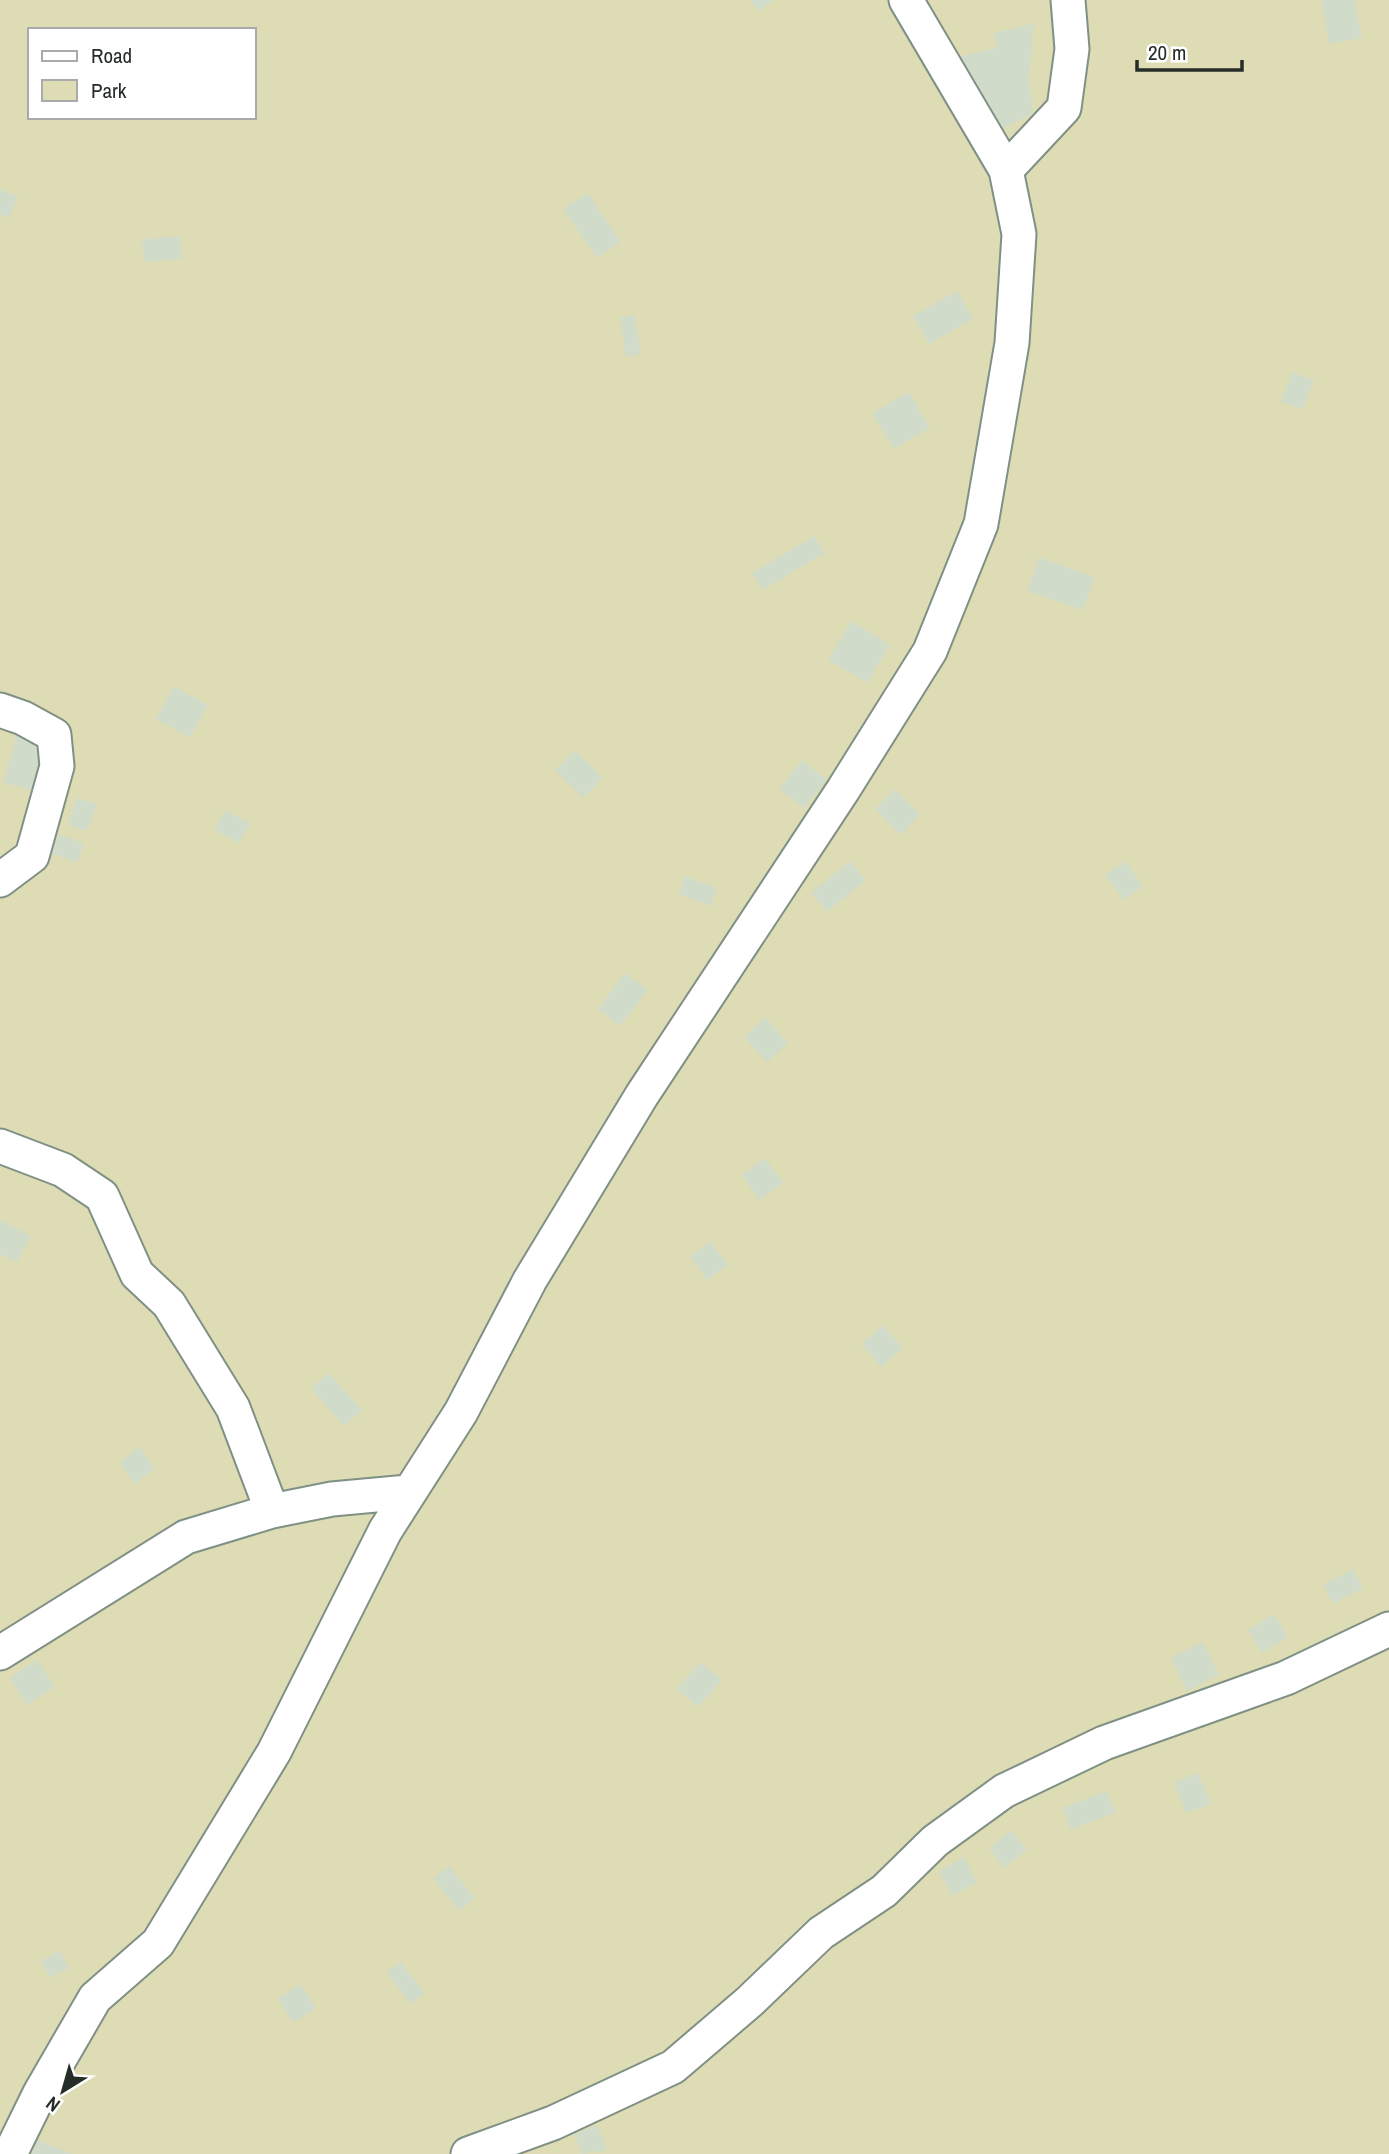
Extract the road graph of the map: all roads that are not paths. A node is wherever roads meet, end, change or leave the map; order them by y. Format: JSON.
{"nodes":[{"id":1,"x":906,"y":0,"type":"edge"},
{"id":2,"x":1068,"y":0,"type":"edge"},
{"id":3,"x":1006,"y":170,"type":"junction"},
{"id":4,"x":0,"y":710,"type":"edge"},
{"id":5,"x":0,"y":880,"type":"edge"},
{"id":6,"x":0,"y":1146,"type":"edge"},
{"id":7,"x":408,"y":1492,"type":"junction"},
{"id":8,"x":272,"y":1511,"type":"junction"},
{"id":9,"x":1389,"y":1629,"type":"edge"},
{"id":10,"x":0,"y":1653,"type":"edge"},
{"id":11,"x":10,"y":2154,"type":"edge"},
{"id":12,"x":468,"y":2154,"type":"edge"}],
"edges":[{"from":1,"to":3,"type":"street"},
{"from":2,"to":3,"type":"street"},
{"from":3,"to":7,"type":"street"},
{"from":4,"to":5,"type":"street"},
{"from":6,"to":8,"type":"street"},
{"from":7,"to":8,"type":"street"},
{"from":7,"to":11,"type":"street"},
{"from":8,"to":10,"type":"street"},
{"from":9,"to":12,"type":"street"}]}
